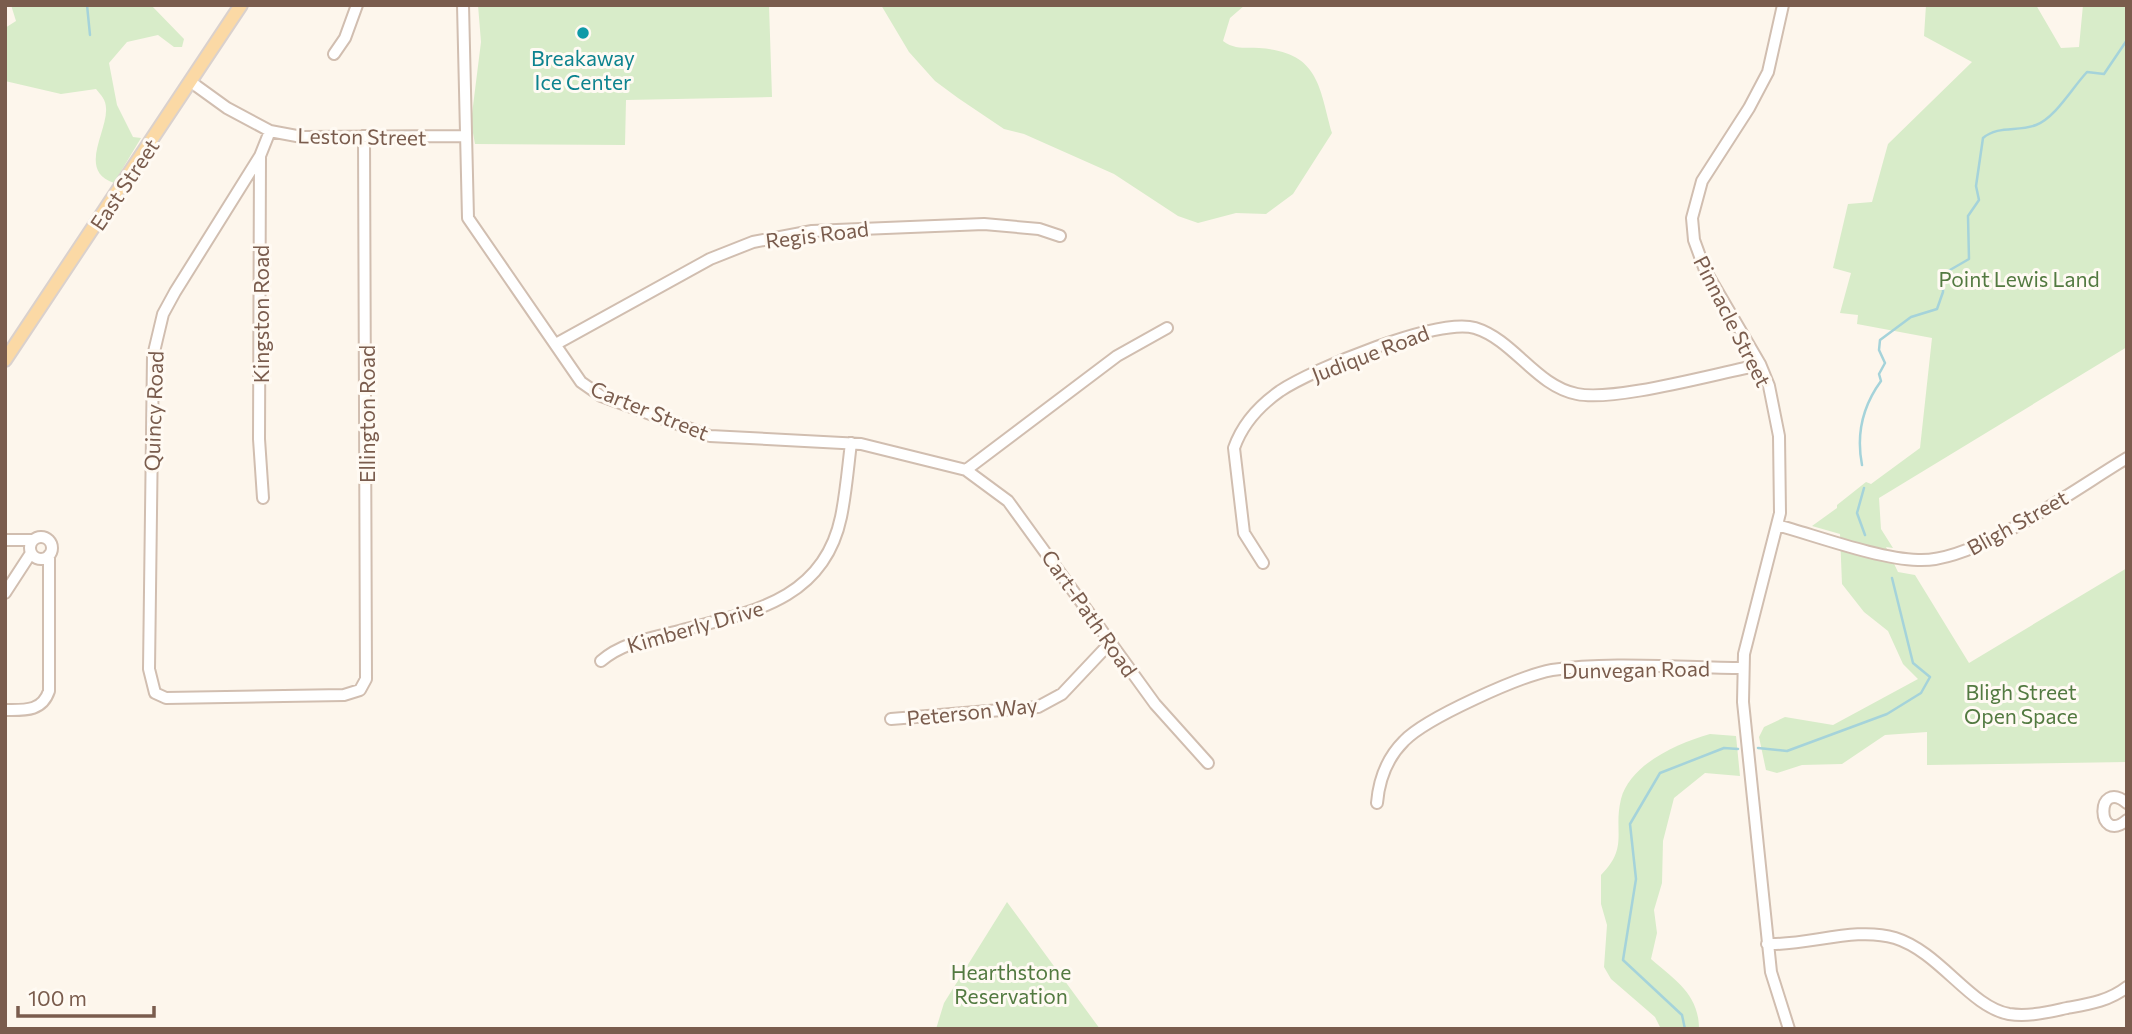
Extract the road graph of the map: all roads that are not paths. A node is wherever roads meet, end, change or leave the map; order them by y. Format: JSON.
{"nodes":[{"id":1,"x":241,"y":5,"type":"edge"},
{"id":2,"x":357,"y":5,"type":"edge"},
{"id":3,"x":463,"y":5,"type":"edge"},
{"id":4,"x":1783,"y":5,"type":"edge"},
{"id":5,"x":334,"y":54,"type":"dead end"},
{"id":6,"x":191,"y":82,"type":"junction"},
{"id":7,"x":270,"y":131,"type":"junction"},
{"id":8,"x":364,"y":136,"type":"junction"},
{"id":9,"x":464,"y":136,"type":"junction"},
{"id":10,"x":260,"y":156,"type":"junction"},
{"id":11,"x":1060,"y":236,"type":"dead end"},
{"id":12,"x":1167,"y":328,"type":"dead end"},
{"id":13,"x":556,"y":344,"type":"junction"},
{"id":14,"x":5,"y":360,"type":"edge"},
{"id":15,"x":1760,"y":365,"type":"junction"},
{"id":16,"x":851,"y":443,"type":"junction"},
{"id":17,"x":2127,"y":458,"type":"edge"},
{"id":18,"x":966,"y":470,"type":"junction"},
{"id":19,"x":263,"y":498,"type":"dead end"},
{"id":20,"x":1777,"y":525,"type":"junction"},
{"id":21,"x":5,"y":540,"type":"edge"},
{"id":22,"x":32,"y":540,"type":"junction"},
{"id":23,"x":31,"y":553,"type":"junction"},
{"id":24,"x":49,"y":555,"type":"junction"},
{"id":25,"x":1264,"y":563,"type":"dead end"},
{"id":26,"x":5,"y":593,"type":"edge"},
{"id":27,"x":1111,"y":642,"type":"junction"},
{"id":28,"x":601,"y":661,"type":"dead end"},
{"id":29,"x":1744,"y":668,"type":"junction"},
{"id":30,"x":155,"y":693,"type":"joint"},
{"id":31,"x":5,"y":710,"type":"edge"},
{"id":32,"x":891,"y":719,"type":"dead end"},
{"id":33,"x":1208,"y":763,"type":"dead end"},
{"id":34,"x":1377,"y":803,"type":"dead end"},
{"id":35,"x":2127,"y":803,"type":"edge"},
{"id":36,"x":2127,"y":820,"type":"edge"},
{"id":37,"x":1767,"y":944,"type":"junction"},
{"id":38,"x":2127,"y":987,"type":"edge"},
{"id":39,"x":1788,"y":1029,"type":"edge"}],
"edges":[{"from":1,"to":6,"type":"main road","name":"East Street"},
{"from":2,"to":5,"type":"street"},
{"from":3,"to":9,"type":"street","name":"Carter Street"},
{"from":4,"to":15,"type":"street","name":"Pinnacle Street"},
{"from":6,"to":7,"type":"street","name":"Leston Street"},
{"from":6,"to":14,"type":"main road","name":"East Street"},
{"from":7,"to":8,"type":"street","name":"Leston Street"},
{"from":7,"to":10,"type":"street","name":"Kingston Road"},
{"from":8,"to":9,"type":"street","name":"Leston Street"},
{"from":8,"to":30,"type":"street","name":"Ellington Road"},
{"from":9,"to":13,"type":"street","name":"Carter Street"},
{"from":10,"to":19,"type":"street","name":"Kingston Road"},
{"from":10,"to":30,"type":"street","name":"Quincy Road"},
{"from":11,"to":13,"type":"street","name":"Regis Road"},
{"from":12,"to":18,"type":"street"},
{"from":13,"to":16,"type":"street","name":"Carter Street"},
{"from":15,"to":20,"type":"street","name":"Pinnacle Street"},
{"from":15,"to":25,"type":"street","name":"Judique Road"},
{"from":16,"to":18,"type":"street","name":"Carter Street"},
{"from":16,"to":28,"type":"street","name":"Kimberly Drive"},
{"from":17,"to":20,"type":"street","name":"Bligh Street"},
{"from":18,"to":27,"type":"street","name":"Cart-Path Road"},
{"from":20,"to":29,"type":"street","name":"Pinnacle Street"},
{"from":21,"to":22,"type":"street"},
{"from":22,"to":23,"type":"street"},
{"from":22,"to":24,"type":"street"},
{"from":23,"to":24,"type":"street"},
{"from":23,"to":26,"type":"street"},
{"from":24,"to":31,"type":"street"},
{"from":27,"to":32,"type":"street","name":"Peterson Way"},
{"from":27,"to":33,"type":"street","name":"Cart-Path Road"},
{"from":29,"to":34,"type":"street","name":"Dunvegan Road"},
{"from":29,"to":37,"type":"street","name":"Pinnacle Street"},
{"from":35,"to":36,"type":"street"},
{"from":37,"to":38,"type":"street"},
{"from":37,"to":39,"type":"street","name":"Pinnacle Street"}]}
